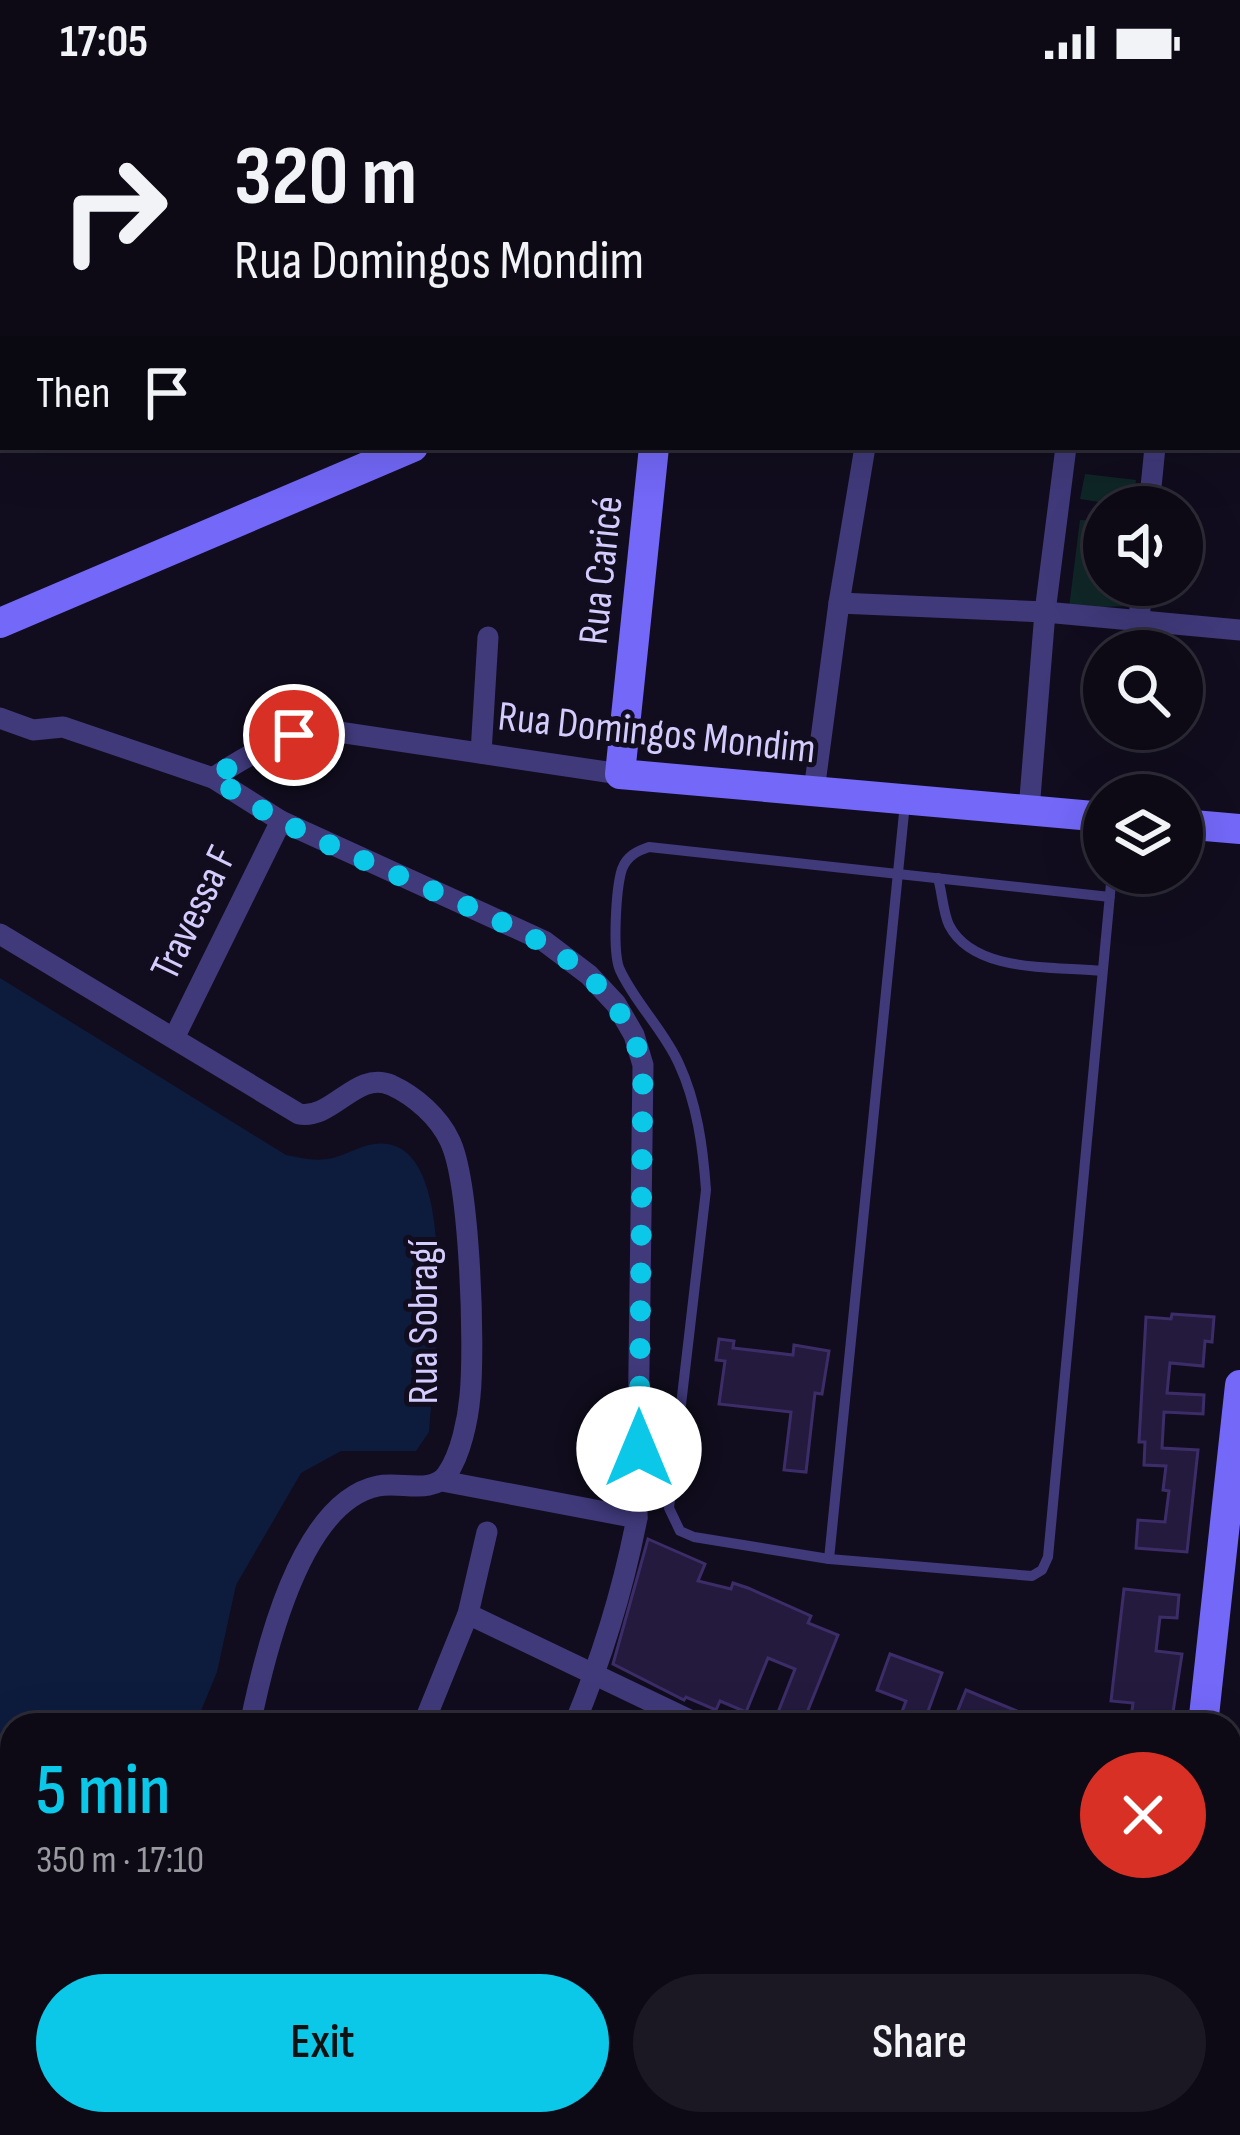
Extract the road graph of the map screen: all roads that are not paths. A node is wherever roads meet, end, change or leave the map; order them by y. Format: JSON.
{"nodes":[{"id":1,"x":406,"y":450,"type":"edge"},
{"id":2,"x":654,"y":450,"type":"edge"},
{"id":3,"x":864,"y":450,"type":"edge"},
{"id":4,"x":1066,"y":450,"type":"edge"},
{"id":5,"x":1155,"y":450,"type":"edge"},
{"id":6,"x":1151,"y":486,"type":"edge"},
{"id":7,"x":839,"y":603,"type":"junction"},
{"id":8,"x":1140,"y":606,"type":"edge"},
{"id":9,"x":1045,"y":612,"type":"junction"},
{"id":10,"x":1138,"y":620,"type":"junction"},
{"id":11,"x":0,"y":623,"type":"edge"},
{"id":12,"x":1240,"y":630,"type":"edge"},
{"id":13,"x":488,"y":638,"type":"dead end"},
{"id":14,"x":0,"y":718,"type":"edge"},
{"id":15,"x":481,"y":753,"type":"junction"},
{"id":16,"x":620,"y":774,"type":"junction"},
{"id":17,"x":213,"y":778,"type":"junction"},
{"id":18,"x":814,"y":791,"type":"junction"},
{"id":19,"x":905,"y":799,"type":"junction"},
{"id":20,"x":1029,"y":810,"type":"junction"},
{"id":21,"x":1083,"y":815,"type":"edge"},
{"id":22,"x":280,"y":820,"type":"junction"},
{"id":23,"x":1203,"y":826,"type":"edge"},
{"id":24,"x":1240,"y":829,"type":"edge"},
{"id":25,"x":900,"y":874,"type":"junction"},
{"id":26,"x":938,"y":878,"type":"junction"},
{"id":27,"x":1110,"y":894,"type":"edge"},
{"id":28,"x":1110,"y":897,"type":"junction"},
{"id":29,"x":0,"y":934,"type":"edge"},
{"id":30,"x":1102,"y":971,"type":"junction"},
{"id":31,"x":174,"y":1038,"type":"junction"},
{"id":32,"x":1240,"y":1385,"type":"edge"},
{"id":33,"x":442,"y":1481,"type":"junction"},
{"id":34,"x":637,"y":1518,"type":"junction"},
{"id":35,"x":487,"y":1532,"type":"dead end"},
{"id":36,"x":829,"y":1559,"type":"junction"},
{"id":37,"x":468,"y":1614,"type":"junction"},
{"id":38,"x":595,"y":1675,"type":"junction"},
{"id":39,"x":252,"y":1713,"type":"edge"},
{"id":40,"x":428,"y":1713,"type":"edge"},
{"id":41,"x":579,"y":1713,"type":"edge"},
{"id":42,"x":675,"y":1713,"type":"edge"},
{"id":43,"x":1204,"y":1713,"type":"edge"}],
"edges":[{"from":1,"to":11,"type":"street"},
{"from":2,"to":16,"type":"street","name":"Rua Caricé"},
{"from":3,"to":7,"type":"street"},
{"from":4,"to":9,"type":"street"},
{"from":5,"to":6,"type":"street"},
{"from":7,"to":9,"type":"street"},
{"from":7,"to":18,"type":"street"},
{"from":8,"to":10,"type":"street"},
{"from":9,"to":10,"type":"street"},
{"from":9,"to":20,"type":"street"},
{"from":10,"to":12,"type":"street"},
{"from":13,"to":15,"type":"street"},
{"from":14,"to":17,"type":"street"},
{"from":15,"to":16,"type":"street","name":"Rua Domingos Mondim"},
{"from":15,"to":17,"type":"street","name":"Rua Domingos Mondim"},
{"from":16,"to":18,"type":"street","name":"Rua Domingos Mondim"},
{"from":17,"to":22,"type":"street"},
{"from":18,"to":19,"type":"street","name":"Rua Domingos Mondim"},
{"from":19,"to":20,"type":"street","name":"Rua Domingos Mondim"},
{"from":19,"to":25,"type":"lane"},
{"from":20,"to":21,"type":"street","name":"Rua Domingos Mondim"},
{"from":22,"to":31,"type":"street","name":"Travessa F"},
{"from":22,"to":34,"type":"street"},
{"from":23,"to":24,"type":"street"},
{"from":25,"to":26,"type":"lane"},
{"from":25,"to":36,"type":"lane"},
{"from":25,"to":36,"type":"lane"},
{"from":26,"to":28,"type":"lane"},
{"from":26,"to":30,"type":"lane"},
{"from":27,"to":28,"type":"lane"},
{"from":28,"to":30,"type":"lane"},
{"from":29,"to":31,"type":"street"},
{"from":30,"to":36,"type":"lane"},
{"from":31,"to":33,"type":"street","name":"Rua Sobragí"},
{"from":32,"to":43,"type":"street"},
{"from":33,"to":34,"type":"street"},
{"from":33,"to":39,"type":"street"},
{"from":34,"to":38,"type":"street"},
{"from":35,"to":37,"type":"street"},
{"from":37,"to":38,"type":"street"},
{"from":37,"to":40,"type":"street"},
{"from":38,"to":41,"type":"street"},
{"from":38,"to":42,"type":"street"}]}
